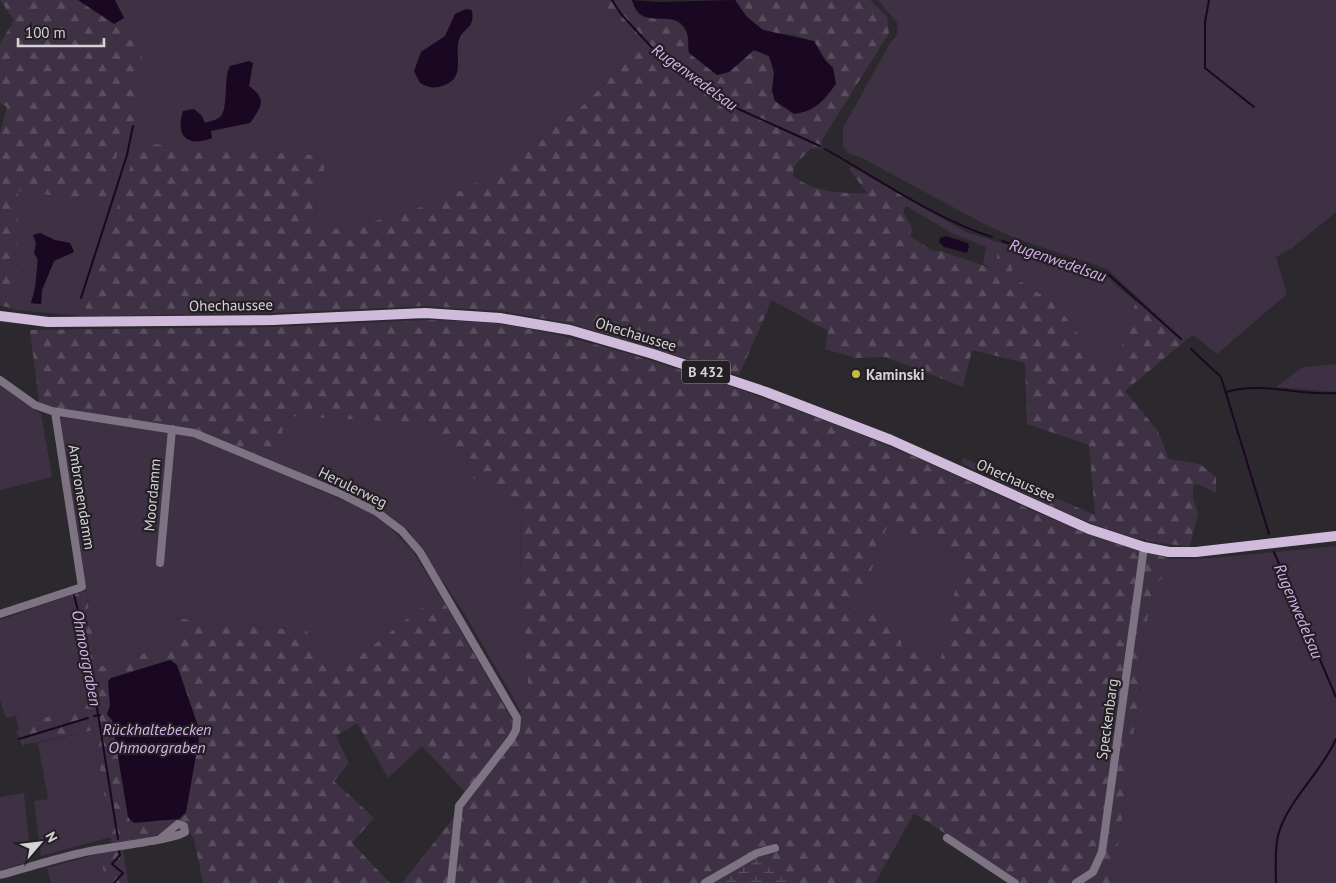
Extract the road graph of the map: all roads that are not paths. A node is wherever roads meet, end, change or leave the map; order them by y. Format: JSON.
{"nodes":[{"id":1,"x":0,"y":314,"type":"edge"},
{"id":2,"x":0,"y":380,"type":"edge"},
{"id":3,"x":55,"y":412,"type":"junction"},
{"id":4,"x":172,"y":428,"type":"junction"},
{"id":5,"x":1336,"y":536,"type":"edge"},
{"id":6,"x":1144,"y":547,"type":"junction"},
{"id":7,"x":160,"y":564,"type":"dead end"},
{"id":8,"x":0,"y":614,"type":"edge"},
{"id":9,"x":161,"y":838,"type":"dead end"},
{"id":10,"x":947,"y":838,"type":"dead end"},
{"id":11,"x":775,"y":848,"type":"dead end"},
{"id":12,"x":0,"y":875,"type":"edge"},
{"id":13,"x":451,"y":883,"type":"edge"},
{"id":14,"x":705,"y":883,"type":"edge"},
{"id":15,"x":1015,"y":883,"type":"edge"},
{"id":16,"x":1076,"y":883,"type":"edge"}],
"edges":[{"from":1,"to":6,"type":"main road","name":"Ohechaussee","number":"B 432"},
{"from":2,"to":3,"type":"street","name":"Herulerweg"},
{"from":3,"to":4,"type":"street","name":"Herulerweg"},
{"from":3,"to":8,"type":"street","name":"Ambronendamm"},
{"from":4,"to":7,"type":"street","name":"Moordamm"},
{"from":4,"to":13,"type":"street","name":"Herulerweg"},
{"from":5,"to":6,"type":"main road","name":"Ohechaussee","number":"B 432"},
{"from":6,"to":16,"type":"street","name":"Speckenbarg"},
{"from":9,"to":12,"type":"street"},
{"from":10,"to":15,"type":"street"},
{"from":11,"to":14,"type":"street"}]}
